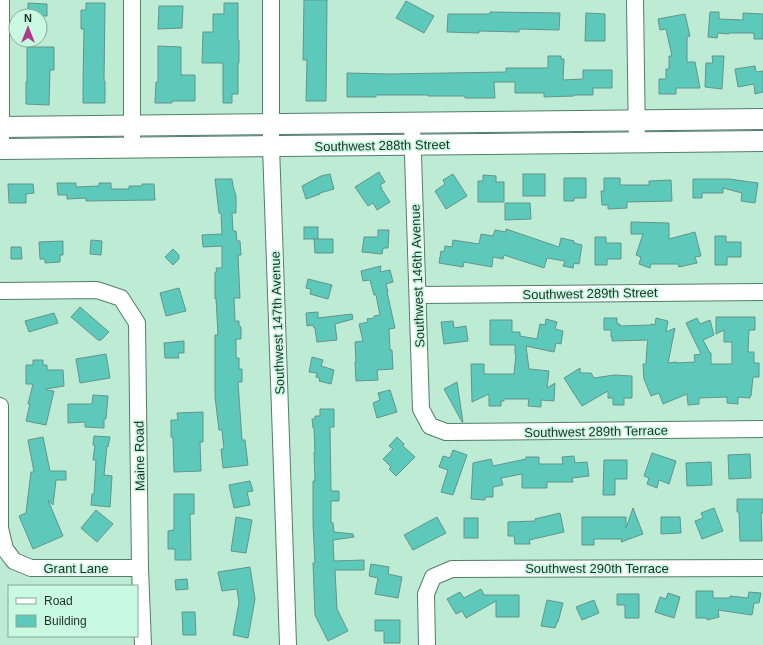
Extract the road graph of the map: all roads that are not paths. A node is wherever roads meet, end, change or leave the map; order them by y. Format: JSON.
{"nodes":[{"id":1,"x":1,"y":0,"type":"edge"},
{"id":2,"x":132,"y":0,"type":"edge"},
{"id":3,"x":271,"y":0,"type":"edge"},
{"id":4,"x":635,"y":0,"type":"edge"},
{"id":5,"x":763,"y":119,"type":"edge"},
{"id":6,"x":637,"y":120,"type":"junction"},
{"id":7,"x":412,"y":123,"type":"junction"},
{"id":8,"x":270,"y":124,"type":"junction"},
{"id":9,"x":132,"y":126,"type":"junction"},
{"id":10,"x":0,"y":127,"type":"edge"},
{"id":11,"x":763,"y":141,"type":"edge"},
{"id":12,"x":637,"y":142,"type":"junction"},
{"id":13,"x":413,"y":145,"type":"junction"},
{"id":14,"x":271,"y":146,"type":"junction"},
{"id":15,"x":132,"y":147,"type":"junction"},
{"id":16,"x":0,"y":149,"type":"edge"},
{"id":17,"x":0,"y":291,"type":"edge"},
{"id":18,"x":763,"y":292,"type":"edge"},
{"id":19,"x":418,"y":295,"type":"junction"},
{"id":20,"x":0,"y":406,"type":"edge"},
{"id":21,"x":430,"y":426,"type":"joint"},
{"id":22,"x":763,"y":429,"type":"edge"},
{"id":23,"x":140,"y":568,"type":"junction"},
{"id":24,"x":763,"y":568,"type":"edge"},
{"id":25,"x":143,"y":645,"type":"edge"},
{"id":26,"x":288,"y":645,"type":"edge"},
{"id":27,"x":427,"y":645,"type":"edge"}],
"edges":[{"from":1,"to":10,"type":"street"},
{"from":2,"to":9,"type":"street"},
{"from":3,"to":8,"type":"street","name":"Southwest 147th Avenue"},
{"from":4,"to":6,"type":"street"},
{"from":5,"to":6,"type":"main road","name":"Southwest 288th Street"},
{"from":6,"to":7,"type":"main road","name":"Southwest 288th Street"},
{"from":6,"to":12,"type":"street"},
{"from":7,"to":8,"type":"main road","name":"Southwest 288th Street"},
{"from":7,"to":13,"type":"street","name":"Southwest 146th Avenue"},
{"from":8,"to":9,"type":"main road","name":"Southwest 288th Street"},
{"from":8,"to":14,"type":"street","name":"Southwest 147th Avenue"},
{"from":9,"to":10,"type":"main road","name":"Southwest 288th Street"},
{"from":9,"to":15,"type":"street"},
{"from":10,"to":16,"type":"street"},
{"from":11,"to":12,"type":"main road","name":"Southwest 288th Street"},
{"from":12,"to":13,"type":"main road","name":"Southwest 288th Street"},
{"from":13,"to":14,"type":"main road","name":"Southwest 288th Street"},
{"from":13,"to":19,"type":"street","name":"Southwest 146th Avenue"},
{"from":14,"to":15,"type":"main road","name":"Southwest 288th Street"},
{"from":14,"to":26,"type":"street","name":"Southwest 147th Avenue"},
{"from":15,"to":16,"type":"main road","name":"Southwest 288th Street"},
{"from":17,"to":23,"type":"street","name":"Maine Road"},
{"from":18,"to":19,"type":"street","name":"Southwest 289th Street"},
{"from":19,"to":21,"type":"street","name":"Southwest 146th Avenue"},
{"from":20,"to":23,"type":"street","name":"Grant Lane"},
{"from":21,"to":22,"type":"street","name":"Southwest 289th Terrace"},
{"from":23,"to":25,"type":"street","name":"Maine Road"},
{"from":24,"to":27,"type":"street","name":"Southwest 290th Terrace"}]}
